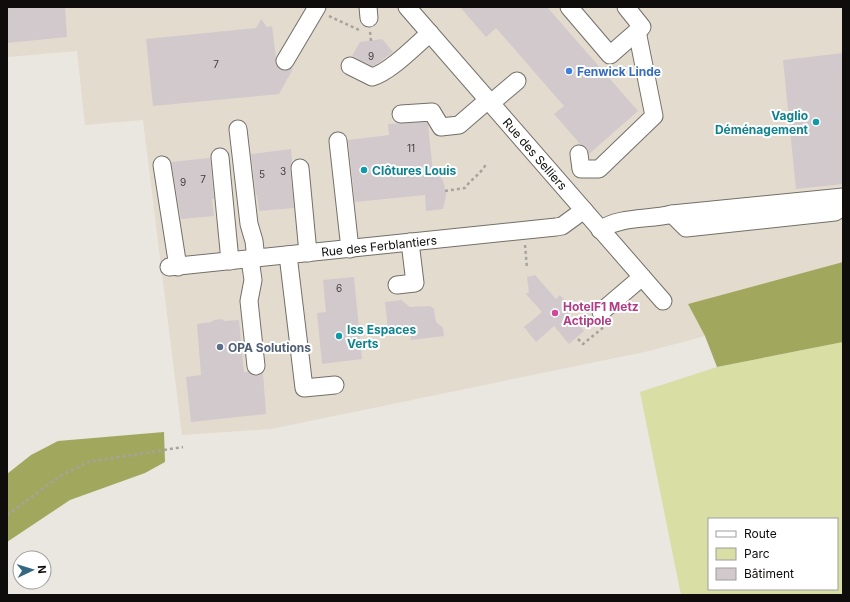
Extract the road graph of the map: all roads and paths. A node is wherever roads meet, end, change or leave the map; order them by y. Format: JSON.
{"nodes":[{"id":1,"x":407,"y":7,"type":"edge"},
{"id":2,"x":569,"y":7,"type":"edge"},
{"id":3,"x":626,"y":7,"type":"edge"},
{"id":4,"x":317,"y":8,"type":"edge"},
{"id":5,"x":637,"y":31,"type":"junction"},
{"id":6,"x":430,"y":33,"type":"junction"},
{"id":7,"x":370,"y":35,"type":"dead end"},
{"id":8,"x":285,"y":61,"type":"dead end"},
{"id":9,"x":350,"y":66,"type":"dead end"},
{"id":10,"x":517,"y":81,"type":"dead end"},
{"id":11,"x":489,"y":102,"type":"junction"},
{"id":12,"x":400,"y":114,"type":"dead end"},
{"id":13,"x":238,"y":129,"type":"dead end"},
{"id":14,"x":338,"y":141,"type":"dead end"},
{"id":15,"x":579,"y":154,"type":"dead end"},
{"id":16,"x":220,"y":157,"type":"dead end"},
{"id":17,"x":486,"y":164,"type":"dead end"},
{"id":18,"x":162,"y":165,"type":"dead end"},
{"id":19,"x":300,"y":168,"type":"dead end"},
{"id":20,"x":445,"y":191,"type":"dead end"},
{"id":21,"x":843,"y":197,"type":"edge"},
{"id":22,"x":843,"y":207,"type":"edge"},
{"id":23,"x":584,"y":210,"type":"junction"},
{"id":24,"x":672,"y":214,"type":"junction"},
{"id":25,"x":523,"y":230,"type":"junction"},
{"id":26,"x":600,"y":230,"type":"junction"},
{"id":27,"x":410,"y":242,"type":"junction"},
{"id":28,"x":350,"y":249,"type":"junction"},
{"id":29,"x":308,"y":253,"type":"junction"},
{"id":30,"x":288,"y":255,"type":"junction"},
{"id":31,"x":253,"y":259,"type":"junction"},
{"id":32,"x":230,"y":261,"type":"junction"},
{"id":33,"x":527,"y":268,"type":"dead end"},
{"id":34,"x":642,"y":278,"type":"junction"},
{"id":35,"x":397,"y":285,"type":"dead end"},
{"id":36,"x":663,"y":301,"type":"dead end"},
{"id":37,"x":605,"y":317,"type":"joint"},
{"id":38,"x":578,"y":339,"type":"dead end"},
{"id":39,"x":256,"y":366,"type":"dead end"},
{"id":40,"x":335,"y":385,"type":"dead end"},
{"id":41,"x":182,"y":447,"type":"dead end"},
{"id":42,"x":7,"y":515,"type":"edge"}],
"edges":[{"from":1,"to":6,"type":"street","name":"Rue des Selliers"},
{"from":2,"to":5,"type":"street"},
{"from":3,"to":5,"type":"street"},
{"from":4,"to":7,"type":"path"},
{"from":4,"to":8,"type":"street"},
{"from":5,"to":15,"type":"street"},
{"from":6,"to":9,"type":"street"},
{"from":6,"to":11,"type":"street","name":"Rue des Selliers"},
{"from":10,"to":11,"type":"street"},
{"from":11,"to":12,"type":"street"},
{"from":11,"to":23,"type":"street","name":"Rue des Selliers"},
{"from":13,"to":31,"type":"street"},
{"from":14,"to":28,"type":"street"},
{"from":16,"to":32,"type":"street"},
{"from":17,"to":20,"type":"path"},
{"from":18,"to":32,"type":"street","name":"Rue des Ferblantiers"},
{"from":19,"to":29,"type":"street"},
{"from":21,"to":24,"type":"street"},
{"from":22,"to":24,"type":"street"},
{"from":23,"to":25,"type":"street","name":"Rue des Ferblantiers"},
{"from":23,"to":26,"type":"street","name":"Rue des Selliers"},
{"from":24,"to":26,"type":"street"},
{"from":25,"to":27,"type":"street","name":"Rue des Ferblantiers"},
{"from":25,"to":33,"type":"path"},
{"from":26,"to":34,"type":"street","name":"Rue des Selliers"},
{"from":27,"to":28,"type":"street","name":"Rue des Ferblantiers"},
{"from":27,"to":35,"type":"street"},
{"from":28,"to":29,"type":"street","name":"Rue des Ferblantiers"},
{"from":29,"to":30,"type":"street","name":"Rue des Ferblantiers"},
{"from":30,"to":31,"type":"street","name":"Rue des Ferblantiers"},
{"from":30,"to":40,"type":"street"},
{"from":31,"to":32,"type":"street","name":"Rue des Ferblantiers"},
{"from":31,"to":39,"type":"street"},
{"from":34,"to":36,"type":"street","name":"Rue des Selliers"},
{"from":34,"to":37,"type":"street"},
{"from":37,"to":38,"type":"path"},
{"from":41,"to":42,"type":"path"}]}
